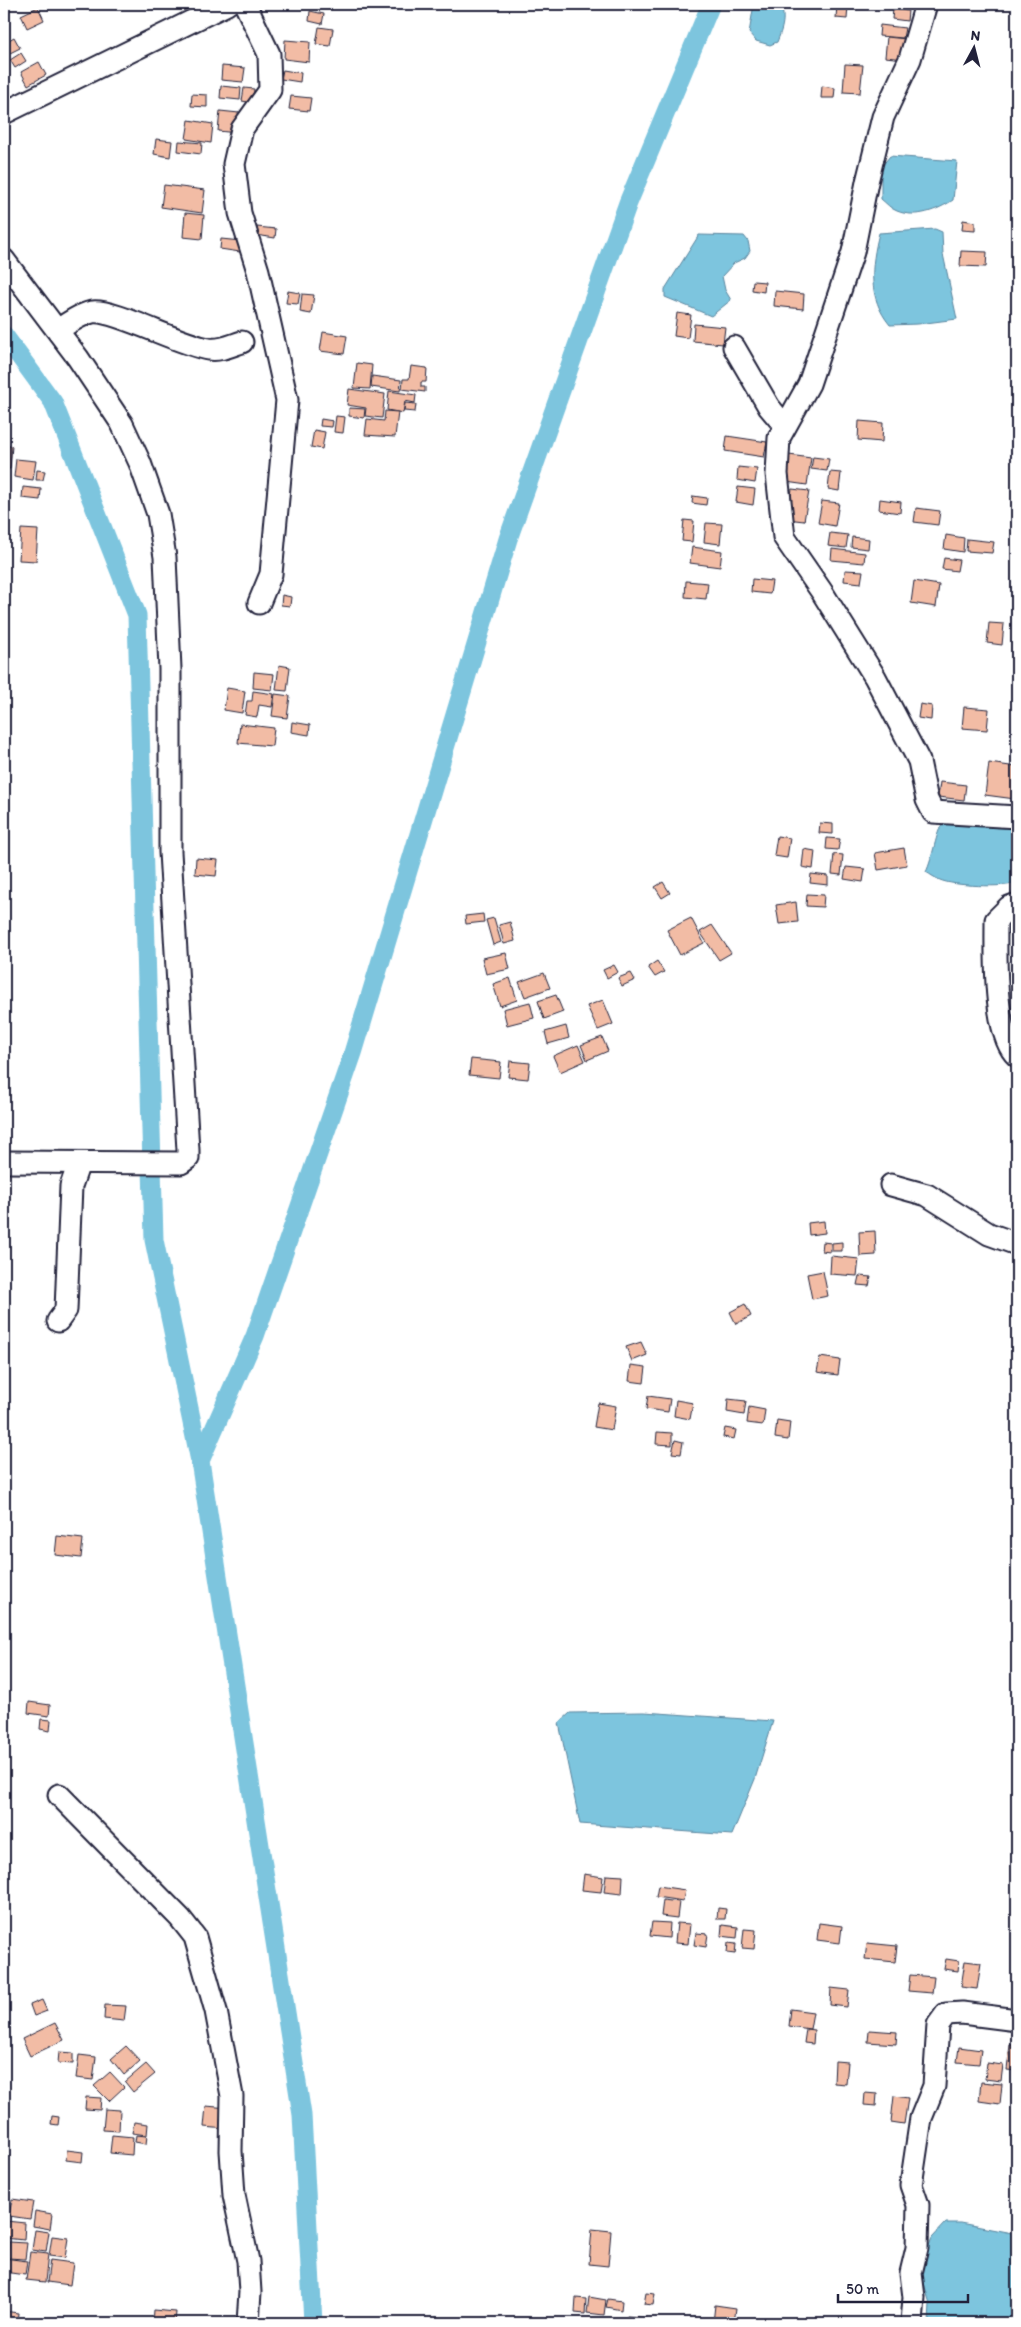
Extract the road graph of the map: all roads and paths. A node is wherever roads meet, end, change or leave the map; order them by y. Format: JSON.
{"nodes":[{"id":1,"x":227,"y":4,"type":"edge"},
{"id":2,"x":245,"y":4,"type":"edge"},
{"id":3,"x":926,"y":4,"type":"edge"},
{"id":4,"x":4,"y":113,"type":"edge"},
{"id":5,"x":4,"y":260,"type":"edge"},
{"id":6,"x":58,"y":330,"type":"junction"},
{"id":7,"x":242,"y":342,"type":"dead end"},
{"id":8,"x":734,"y":347,"type":"dead end"},
{"id":9,"x":785,"y":426,"type":"junction"},
{"id":10,"x":260,"y":602,"type":"dead end"},
{"id":11,"x":1017,"y":817,"type":"edge"},
{"id":12,"x":1017,"y":904,"type":"edge"},
{"id":13,"x":1017,"y":1056,"type":"edge"},
{"id":14,"x":4,"y":1162,"type":"edge"},
{"id":15,"x":79,"y":1162,"type":"junction"},
{"id":16,"x":891,"y":1185,"type":"dead end"},
{"id":17,"x":1017,"y":1244,"type":"edge"},
{"id":18,"x":58,"y":1320,"type":"dead end"},
{"id":19,"x":59,"y":1796,"type":"dead end"},
{"id":20,"x":1017,"y":2020,"type":"edge"},
{"id":21,"x":248,"y":2323,"type":"edge"},
{"id":22,"x":912,"y":2323,"type":"edge"}],
"edges":[{"from":1,"to":4,"type":"street"},
{"from":2,"to":10,"type":"street"},
{"from":3,"to":9,"type":"street"},
{"from":5,"to":6,"type":"street"},
{"from":6,"to":7,"type":"street"},
{"from":6,"to":15,"type":"street"},
{"from":8,"to":9,"type":"street"},
{"from":9,"to":11,"type":"street"},
{"from":12,"to":13,"type":"street"},
{"from":14,"to":15,"type":"street"},
{"from":15,"to":18,"type":"street"},
{"from":16,"to":17,"type":"street"},
{"from":19,"to":21,"type":"street"},
{"from":20,"to":22,"type":"street"}]}
